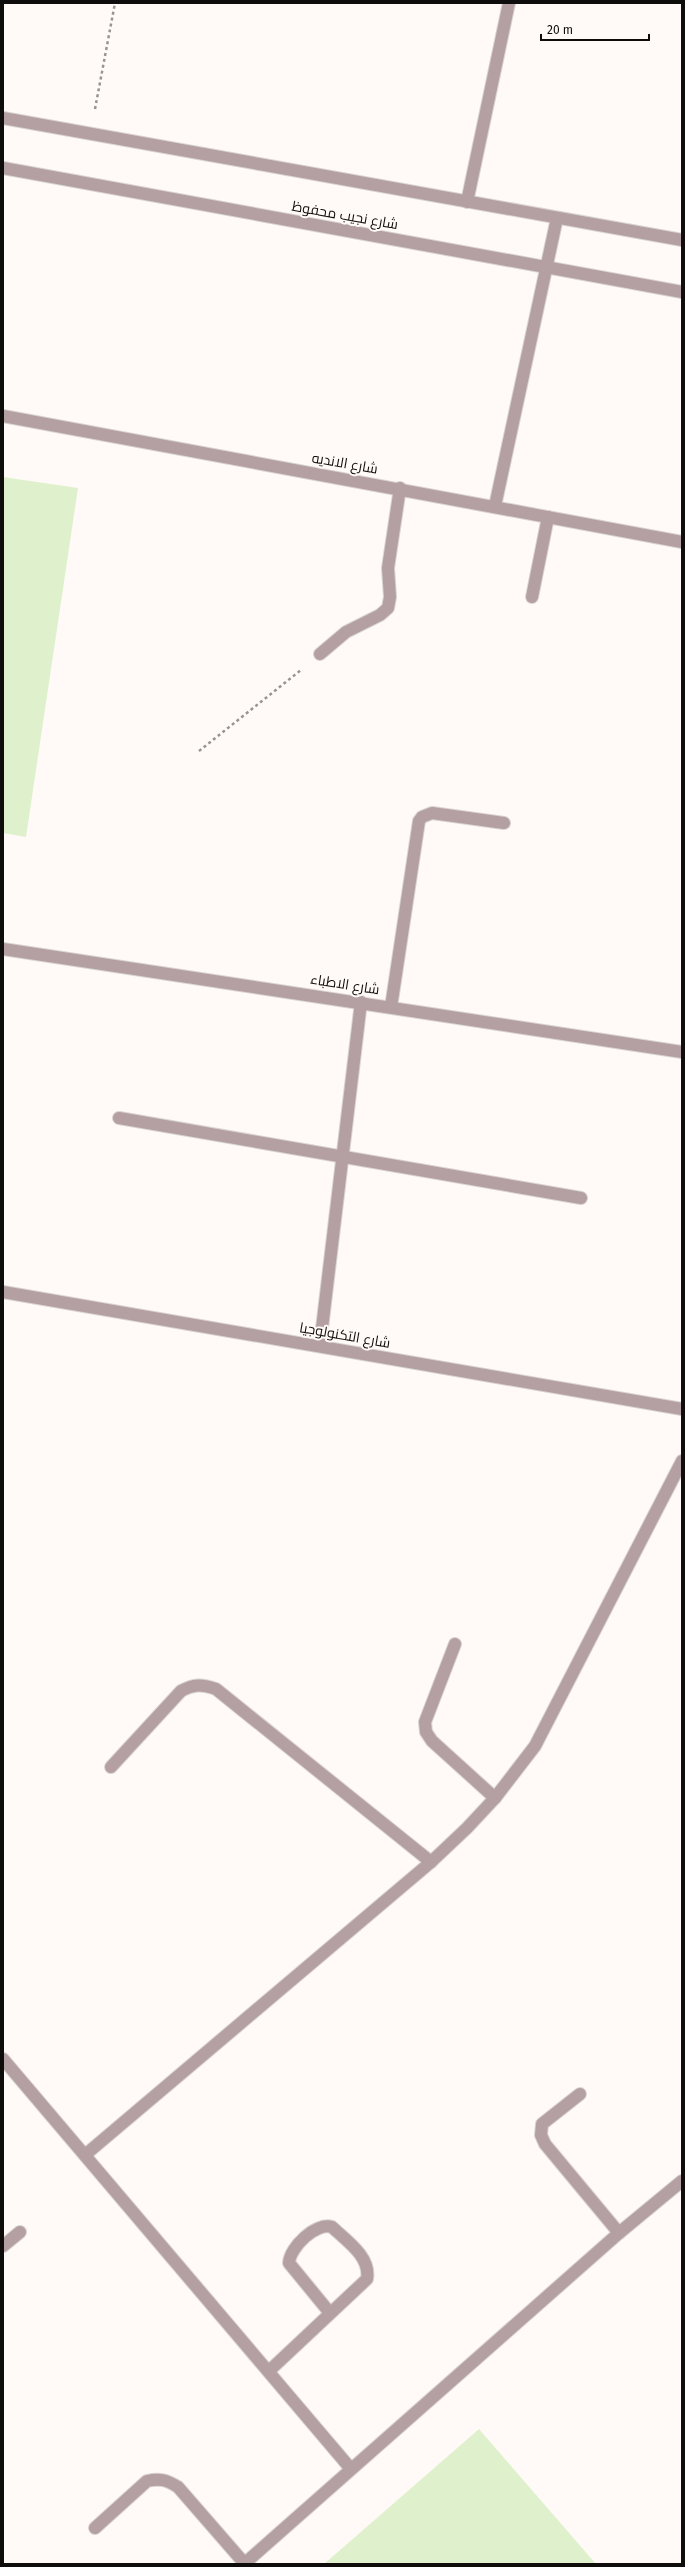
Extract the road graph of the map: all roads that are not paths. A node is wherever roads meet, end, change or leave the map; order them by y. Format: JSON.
{"nodes":[{"id":1,"x":509,"y":3,"type":"edge"},
{"id":2,"x":3,"y":118,"type":"edge"},
{"id":3,"x":3,"y":168,"type":"edge"},
{"id":4,"x":466,"y":202,"type":"junction"},
{"id":5,"x":557,"y":218,"type":"junction"},
{"id":6,"x":682,"y":240,"type":"edge"},
{"id":7,"x":547,"y":267,"type":"junction"},
{"id":8,"x":682,"y":292,"type":"edge"},
{"id":9,"x":3,"y":416,"type":"edge"},
{"id":10,"x":400,"y":488,"type":"junction"},
{"id":11,"x":495,"y":506,"type":"junction"},
{"id":12,"x":548,"y":517,"type":"junction"},
{"id":13,"x":682,"y":542,"type":"edge"},
{"id":14,"x":532,"y":597,"type":"dead end"},
{"id":15,"x":320,"y":654,"type":"road end"},
{"id":16,"x":504,"y":822,"type":"dead end"},
{"id":17,"x":3,"y":949,"type":"edge"},
{"id":18,"x":361,"y":1002,"type":"junction"},
{"id":19,"x":391,"y":1007,"type":"junction"},
{"id":20,"x":682,"y":1052,"type":"edge"},
{"id":21,"x":119,"y":1118,"type":"dead end"},
{"id":22,"x":342,"y":1156,"type":"junction"},
{"id":23,"x":582,"y":1198,"type":"dead end"},
{"id":24,"x":3,"y":1292,"type":"edge"},
{"id":25,"x":320,"y":1345,"type":"junction"},
{"id":26,"x":682,"y":1409,"type":"edge"},
{"id":27,"x":682,"y":1461,"type":"edge"},
{"id":28,"x":455,"y":1644,"type":"dead end"},
{"id":29,"x":111,"y":1766,"type":"dead end"},
{"id":30,"x":495,"y":1798,"type":"junction"},
{"id":31,"x":431,"y":1862,"type":"junction"},
{"id":32,"x":3,"y":2059,"type":"edge"},
{"id":33,"x":580,"y":2094,"type":"dead end"},
{"id":34,"x":85,"y":2155,"type":"junction"},
{"id":35,"x":682,"y":2181,"type":"edge"},
{"id":36,"x":20,"y":2232,"type":"dead end"},
{"id":37,"x":619,"y":2233,"type":"junction"},
{"id":38,"x":3,"y":2246,"type":"edge"},
{"id":39,"x":330,"y":2313,"type":"junction"},
{"id":40,"x":269,"y":2371,"type":"junction"},
{"id":41,"x":351,"y":2469,"type":"junction"},
{"id":42,"x":95,"y":2528,"type":"dead end"},
{"id":43,"x":244,"y":2564,"type":"edge"}],
"edges":[{"from":1,"to":4,"type":"street"},
{"from":2,"to":4,"type":"street"},
{"from":3,"to":7,"type":"street","name":"شارع نجيب محفوظ"},
{"from":4,"to":5,"type":"street"},
{"from":5,"to":6,"type":"street"},
{"from":5,"to":7,"type":"street"},
{"from":7,"to":8,"type":"street","name":"شارع نجيب محفوظ"},
{"from":7,"to":11,"type":"street"},
{"from":9,"to":10,"type":"street","name":"شارع الانديه"},
{"from":10,"to":11,"type":"street","name":"شارع الانديه"},
{"from":10,"to":15,"type":"street"},
{"from":11,"to":12,"type":"street","name":"شارع الانديه"},
{"from":12,"to":13,"type":"street","name":"شارع الانديه"},
{"from":12,"to":14,"type":"street"},
{"from":16,"to":19,"type":"street"},
{"from":17,"to":18,"type":"street","name":"شارع الاطباء"},
{"from":18,"to":19,"type":"street","name":"شارع الاطباء"},
{"from":18,"to":22,"type":"street"},
{"from":19,"to":20,"type":"street","name":"شارع الاطباء"},
{"from":21,"to":22,"type":"street"},
{"from":22,"to":23,"type":"street"},
{"from":22,"to":25,"type":"street"},
{"from":24,"to":25,"type":"street","name":"شارع التكنولوجيا"},
{"from":25,"to":26,"type":"street","name":"شارع التكنولوجيا"},
{"from":27,"to":30,"type":"street"},
{"from":28,"to":30,"type":"street"},
{"from":29,"to":31,"type":"street"},
{"from":30,"to":31,"type":"street"},
{"from":31,"to":34,"type":"street"},
{"from":32,"to":34,"type":"street"},
{"from":33,"to":37,"type":"street"},
{"from":34,"to":40,"type":"street"},
{"from":35,"to":37,"type":"street"},
{"from":36,"to":38,"type":"street"},
{"from":37,"to":41,"type":"street"},
{"from":39,"to":39,"type":"street"},
{"from":39,"to":40,"type":"street"},
{"from":40,"to":41,"type":"street"},
{"from":41,"to":43,"type":"street"},
{"from":42,"to":43,"type":"street"}]}
